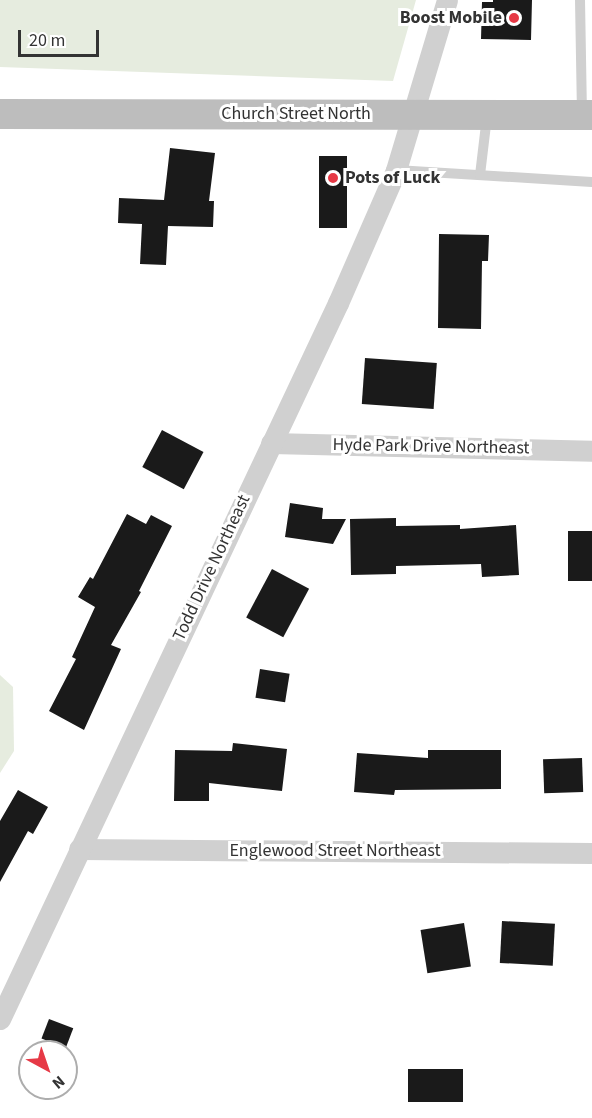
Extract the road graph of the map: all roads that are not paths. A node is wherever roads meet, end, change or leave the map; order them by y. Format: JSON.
{"nodes":[{"id":1,"x":447,"y":0,"type":"edge"},
{"id":2,"x":580,"y":0,"type":"edge"},
{"id":3,"x":0,"y":114,"type":"edge"},
{"id":4,"x":415,"y":114,"type":"junction"},
{"id":5,"x":487,"y":114,"type":"junction"},
{"id":6,"x":587,"y":115,"type":"edge"},
{"id":7,"x":396,"y":170,"type":"junction"},
{"id":8,"x":480,"y":175,"type":"junction"},
{"id":9,"x":592,"y":182,"type":"edge"},
{"id":10,"x":271,"y":443,"type":"junction"},
{"id":11,"x":592,"y":451,"type":"edge"},
{"id":12,"x":79,"y":849,"type":"junction"},
{"id":13,"x":592,"y":853,"type":"edge"},
{"id":14,"x":0,"y":1019,"type":"edge"}],
"edges":[{"from":1,"to":4,"type":"street","name":"Todd Drive Northeast"},
{"from":2,"to":6,"type":"lane"},
{"from":3,"to":4,"type":"main road","name":"Church Street North"},
{"from":4,"to":5,"type":"main road","name":"Church Street North"},
{"from":4,"to":7,"type":"street","name":"Todd Drive Northeast"},
{"from":5,"to":6,"type":"main road","name":"Church Street North"},
{"from":5,"to":8,"type":"lane"},
{"from":7,"to":8,"type":"lane"},
{"from":7,"to":10,"type":"street","name":"Todd Drive Northeast"},
{"from":8,"to":9,"type":"lane"},
{"from":10,"to":11,"type":"street","name":"Hyde Park Drive Northeast"},
{"from":10,"to":12,"type":"street","name":"Todd Drive Northeast"},
{"from":12,"to":13,"type":"street","name":"Englewood Street Northeast"},
{"from":12,"to":14,"type":"street","name":"Todd Drive Northeast"}]}
